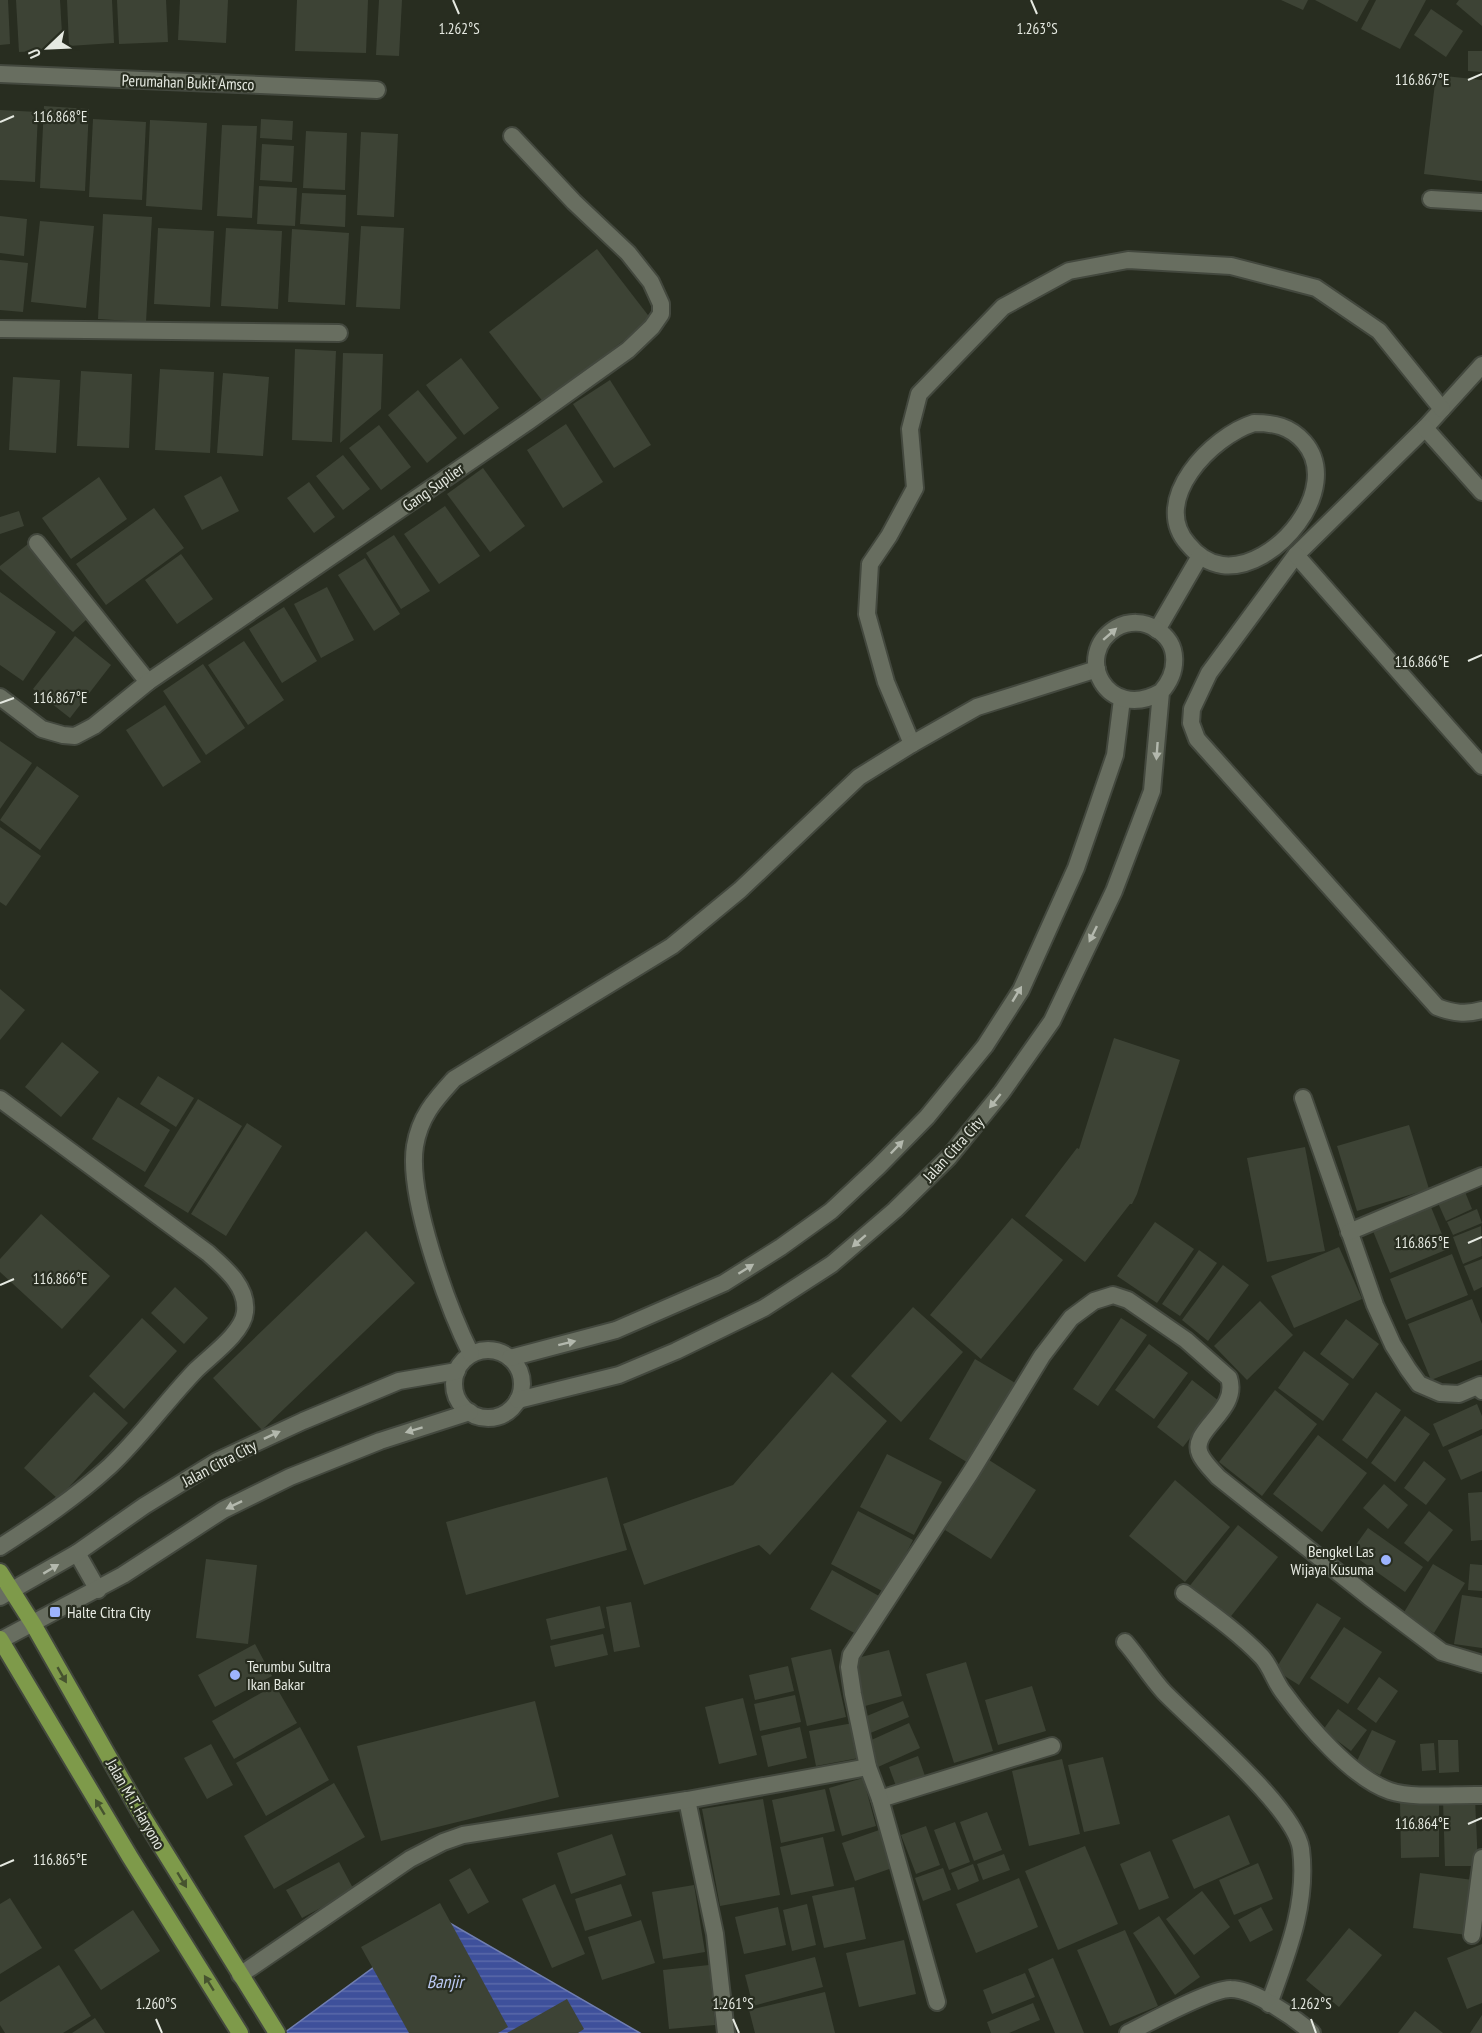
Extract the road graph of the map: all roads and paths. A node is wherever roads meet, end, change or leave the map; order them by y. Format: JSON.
{"nodes":[{"id":1,"x":0,"y":74,"type":"edge"},
{"id":2,"x":377,"y":90,"type":"dead end"},
{"id":3,"x":512,"y":136,"type":"dead end"},
{"id":4,"x":1431,"y":199,"type":"dead end"},
{"id":5,"x":1482,"y":202,"type":"edge"},
{"id":6,"x":0,"y":329,"type":"edge"},
{"id":7,"x":339,"y":333,"type":"dead end"},
{"id":8,"x":1482,"y":365,"type":"edge"},
{"id":9,"x":1442,"y":408,"type":"junction"},
{"id":10,"x":1425,"y":429,"type":"junction"},
{"id":11,"x":1482,"y":492,"type":"edge"},
{"id":12,"x":37,"y":543,"type":"dead end"},
{"id":13,"x":1296,"y":555,"type":"junction"},
{"id":14,"x":1200,"y":556,"type":"junction"},
{"id":15,"x":1157,"y":630,"type":"junction"},
{"id":16,"x":1097,"y":669,"type":"junction"},
{"id":17,"x":148,"y":682,"type":"junction"},
{"id":18,"x":1161,"y":692,"type":"junction"},
{"id":19,"x":0,"y":697,"type":"edge"},
{"id":20,"x":1122,"y":699,"type":"junction"},
{"id":21,"x":912,"y":744,"type":"junction"},
{"id":22,"x":1482,"y":766,"type":"edge"},
{"id":23,"x":1482,"y":1010,"type":"edge"},
{"id":24,"x":1303,"y":1098,"type":"dead end"},
{"id":25,"x":0,"y":1099,"type":"edge"},
{"id":26,"x":1482,"y":1176,"type":"edge"},
{"id":27,"x":1349,"y":1232,"type":"junction"},
{"id":28,"x":471,"y":1354,"type":"junction"},
{"id":29,"x":510,"y":1358,"type":"junction"},
{"id":30,"x":457,"y":1371,"type":"junction"},
{"id":31,"x":1481,"y":1386,"type":"edge"},
{"id":32,"x":518,"y":1400,"type":"junction"},
{"id":33,"x":470,"y":1412,"type":"junction"},
{"id":34,"x":0,"y":1546,"type":"edge"},
{"id":35,"x":77,"y":1553,"type":"junction"},
{"id":36,"x":0,"y":1572,"type":"edge"},
{"id":37,"x":98,"y":1590,"type":"junction"},
{"id":38,"x":1184,"y":1593,"type":"dead end"},
{"id":39,"x":6,"y":1594,"type":"edge"},
{"id":40,"x":33,"y":1624,"type":"junction"},
{"id":41,"x":0,"y":1640,"type":"edge"},
{"id":42,"x":1125,"y":1642,"type":"dead end"},
{"id":43,"x":1482,"y":1664,"type":"edge"},
{"id":44,"x":1052,"y":1746,"type":"dead end"},
{"id":45,"x":868,"y":1767,"type":"junction"},
{"id":46,"x":1482,"y":1795,"type":"edge"},
{"id":47,"x":880,"y":1799,"type":"junction"},
{"id":48,"x":687,"y":1800,"type":"junction"},
{"id":49,"x":1482,"y":1858,"type":"edge"},
{"id":50,"x":1472,"y":1935,"type":"dead end"},
{"id":51,"x":240,"y":1975,"type":"junction"},
{"id":52,"x":937,"y":2002,"type":"dead end"},
{"id":53,"x":1269,"y":2004,"type":"junction"},
{"id":54,"x":240,"y":2033,"type":"edge"},
{"id":55,"x":277,"y":2033,"type":"edge"},
{"id":56,"x":726,"y":2033,"type":"edge"},
{"id":57,"x":1128,"y":2033,"type":"edge"},
{"id":58,"x":1312,"y":2033,"type":"edge"}],
"edges":[{"from":1,"to":2,"type":"street","name":"Perumahan Bukit Amsco"},
{"from":3,"to":17,"type":"street","name":"Gang Suplier"},
{"from":4,"to":5,"type":"street"},
{"from":6,"to":7,"type":"street"},
{"from":8,"to":9,"type":"street"},
{"from":9,"to":10,"type":"street"},
{"from":9,"to":21,"type":"street"},
{"from":10,"to":11,"type":"street"},
{"from":10,"to":13,"type":"street"},
{"from":12,"to":17,"type":"street"},
{"from":13,"to":22,"type":"street"},
{"from":13,"to":23,"type":"street"},
{"from":14,"to":14,"type":"street"},
{"from":14,"to":15,"type":"street"},
{"from":16,"to":15,"type":"street","one_way":true},
{"from":15,"to":18,"type":"street","name":"Jalan Citra City"},
{"from":16,"to":20,"type":"street"},
{"from":16,"to":21,"type":"street"},
{"from":17,"to":19,"type":"street","name":"Gang Suplier"},
{"from":18,"to":20,"type":"street"},
{"from":18,"to":32,"type":"street","name":"Jalan Citra City","one_way":true},
{"from":29,"to":20,"type":"street","one_way":true},
{"from":21,"to":28,"type":"street"},
{"from":24,"to":27,"type":"street"},
{"from":25,"to":34,"type":"street"},
{"from":26,"to":27,"type":"street"},
{"from":27,"to":31,"type":"street"},
{"from":28,"to":29,"type":"street"},
{"from":28,"to":30,"type":"street"},
{"from":29,"to":32,"type":"street"},
{"from":30,"to":33,"type":"street"},
{"from":35,"to":30,"type":"street","name":"Jalan Citra City","one_way":true},
{"from":32,"to":33,"type":"street"},
{"from":33,"to":37,"type":"street","one_way":true},
{"from":35,"to":37,"type":"street"},
{"from":39,"to":35,"type":"street","name":"Jalan Citra City","one_way":true},
{"from":36,"to":39,"type":"main road","name":"Jalan M.T. Haryono"},
{"from":37,"to":40,"type":"street"},
{"from":38,"to":46,"type":"street"},
{"from":39,"to":40,"type":"main road","name":"Jalan M.T. Haryono"},
{"from":40,"to":41,"type":"street"},
{"from":40,"to":51,"type":"main road","name":"Jalan M.T. Haryono","one_way":true},
{"from":54,"to":41,"type":"main road","name":"Jalan M.T. Haryono","one_way":true},
{"from":42,"to":53,"type":"street"},
{"from":43,"to":45,"type":"street"},
{"from":44,"to":47,"type":"street"},
{"from":45,"to":47,"type":"street"},
{"from":45,"to":48,"type":"street"},
{"from":47,"to":52,"type":"street"},
{"from":48,"to":51,"type":"street"},
{"from":48,"to":56,"type":"street"},
{"from":49,"to":50,"type":"street"},
{"from":51,"to":55,"type":"main road","name":"Jalan M.T. Haryono"},
{"from":53,"to":57,"type":"street"},
{"from":53,"to":58,"type":"street"}]}
